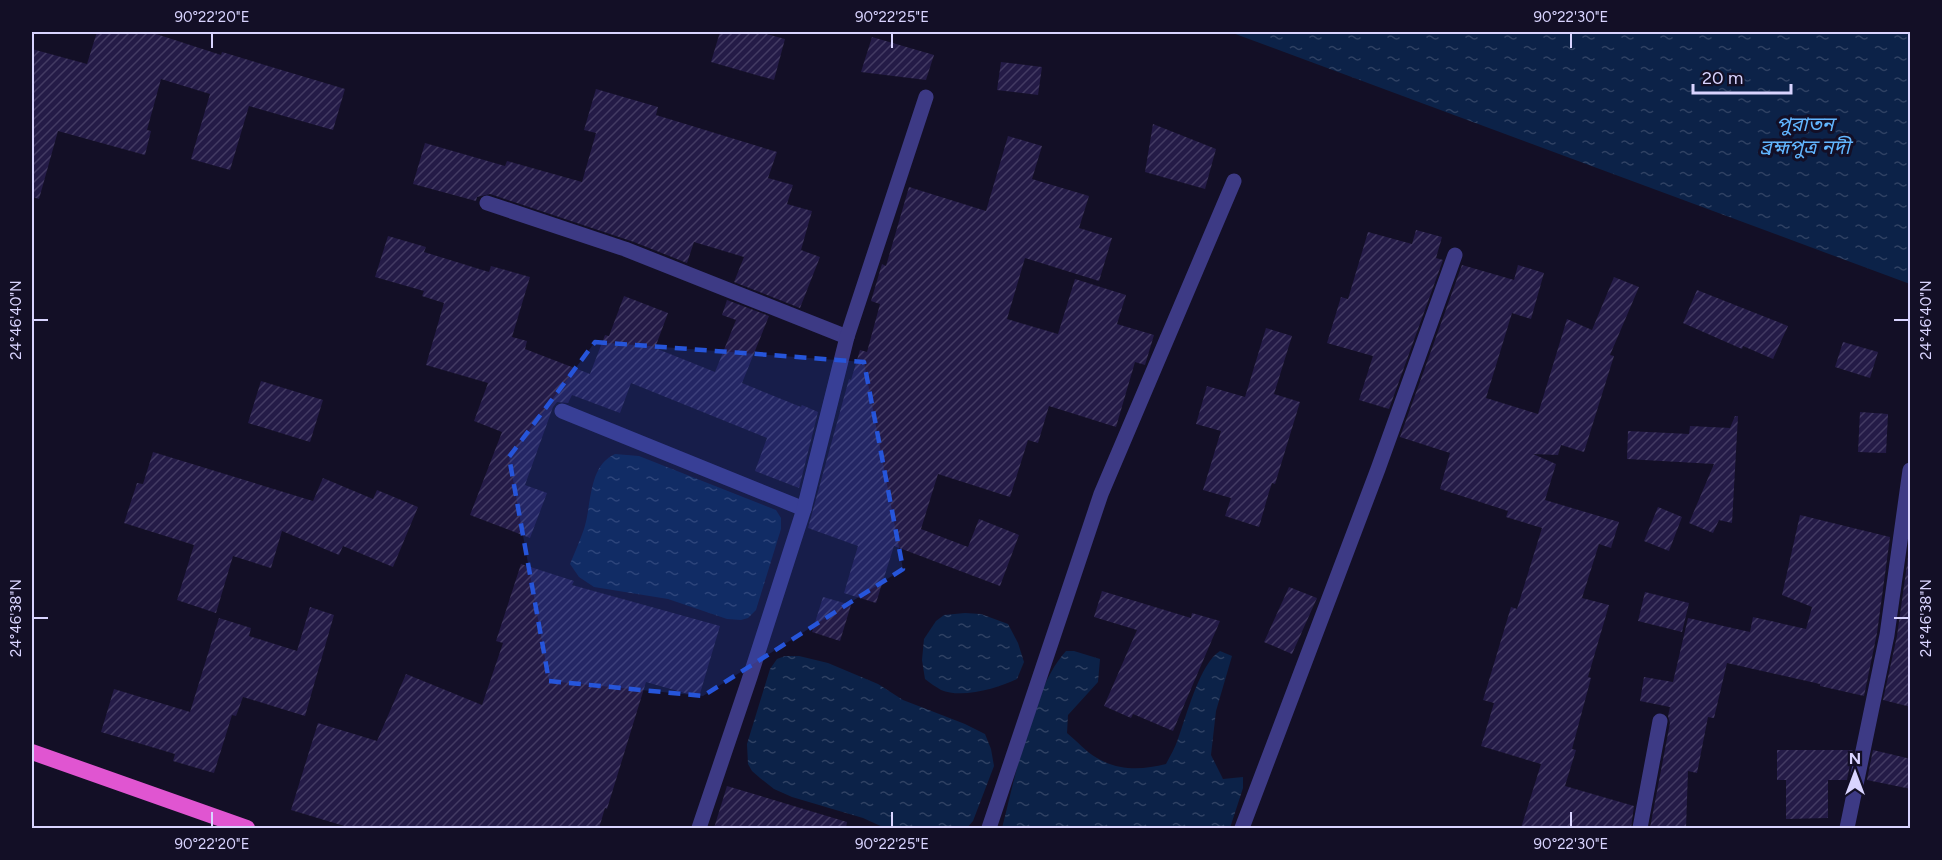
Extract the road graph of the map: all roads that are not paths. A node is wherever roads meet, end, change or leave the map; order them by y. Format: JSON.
{"nodes":[{"id":1,"x":926,"y":97,"type":"dead end"},
{"id":2,"x":1234,"y":181,"type":"dead end"},
{"id":3,"x":486,"y":203,"type":"dead end"},
{"id":4,"x":1455,"y":255,"type":"dead end"},
{"id":5,"x":847,"y":337,"type":"junction"},
{"id":6,"x":562,"y":411,"type":"dead end"},
{"id":7,"x":1911,"y":470,"type":"edge"},
{"id":8,"x":804,"y":509,"type":"junction"},
{"id":9,"x":1660,"y":721,"type":"dead end"},
{"id":10,"x":32,"y":752,"type":"edge"},
{"id":11,"x":247,"y":828,"type":"edge"},
{"id":12,"x":699,"y":828,"type":"edge"},
{"id":13,"x":989,"y":828,"type":"edge"},
{"id":14,"x":1242,"y":828,"type":"edge"},
{"id":15,"x":1640,"y":828,"type":"edge"},
{"id":16,"x":1847,"y":828,"type":"edge"}],
"edges":[{"from":1,"to":5,"type":"street"},
{"from":2,"to":13,"type":"street"},
{"from":3,"to":5,"type":"street"},
{"from":4,"to":14,"type":"street"},
{"from":5,"to":8,"type":"street"},
{"from":6,"to":8,"type":"street"},
{"from":7,"to":16,"type":"street"},
{"from":8,"to":12,"type":"street"},
{"from":9,"to":15,"type":"street"},
{"from":10,"to":11,"type":"highway"}]}
